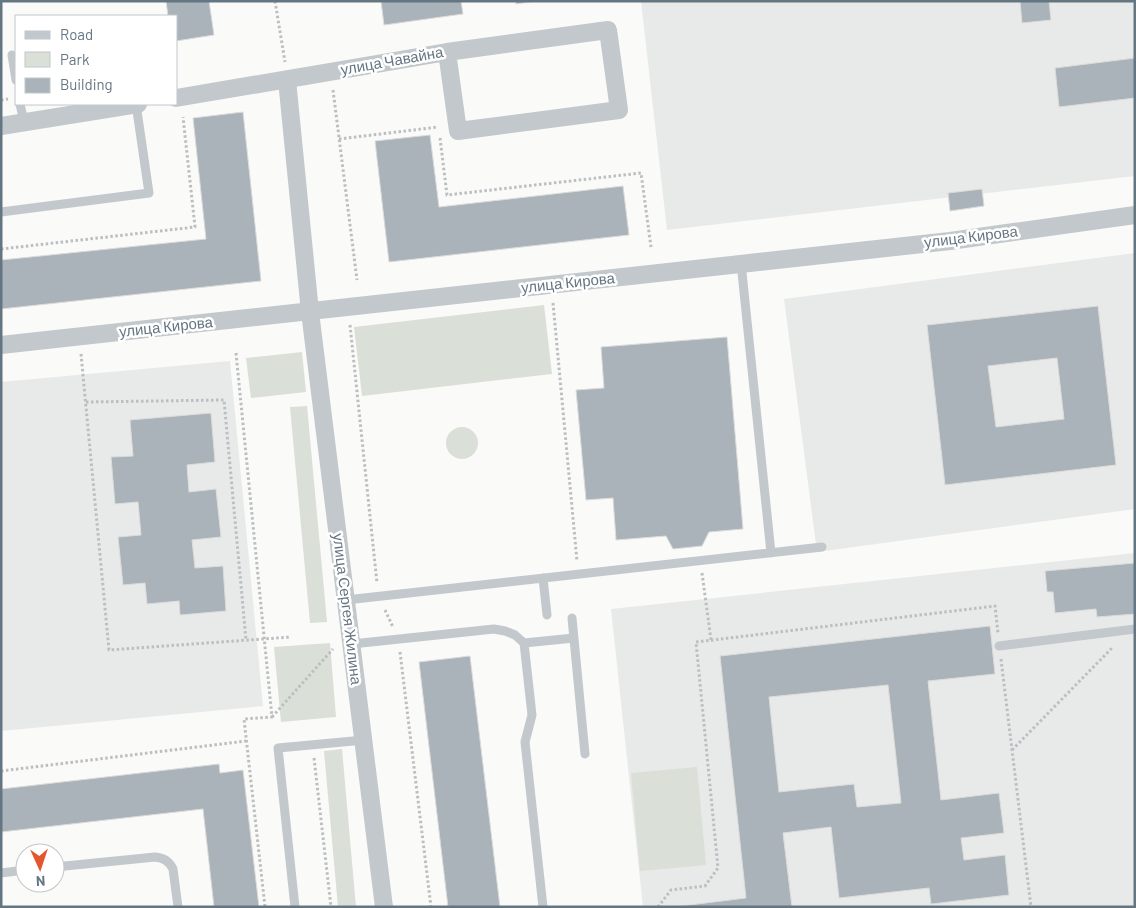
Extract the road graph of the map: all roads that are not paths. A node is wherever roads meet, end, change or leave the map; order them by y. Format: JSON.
{"nodes":[{"id":1,"x":448,"y":52,"type":"junction"},
{"id":2,"x":12,"y":56,"type":"dead end"},
{"id":3,"x":15,"y":74,"type":"edge"},
{"id":4,"x":288,"y":80,"type":"junction"},
{"id":5,"x":178,"y":98,"type":"edge"},
{"id":6,"x":20,"y":105,"type":"edge"},
{"id":7,"x":131,"y":105,"type":"edge"},
{"id":8,"x":137,"y":105,"type":"edge"},
{"id":9,"x":24,"y":122,"type":"junction"},
{"id":10,"x":1,"y":126,"type":"edge"},
{"id":11,"x":1,"y":212,"type":"edge"},
{"id":12,"x":1135,"y":215,"type":"edge"},
{"id":13,"x":741,"y":263,"type":"junction"},
{"id":14,"x":310,"y":312,"type":"junction"},
{"id":15,"x":1,"y":345,"type":"edge"},
{"id":16,"x":822,"y":547,"type":"dead end"},
{"id":17,"x":771,"y":553,"type":"junction"},
{"id":18,"x":543,"y":578,"type":"junction"},
{"id":19,"x":346,"y":600,"type":"junction"},
{"id":20,"x":547,"y":615,"type":"dead end"},
{"id":21,"x":572,"y":618,"type":"dead end"},
{"id":22,"x":1132,"y":630,"type":"edge"},
{"id":23,"x":351,"y":637,"type":"junction"},
{"id":24,"x":574,"y":638,"type":"junction"},
{"id":25,"x":524,"y":643,"type":"junction"},
{"id":26,"x":999,"y":646,"type":"road end"},
{"id":27,"x":364,"y":740,"type":"junction"},
{"id":28,"x":584,"y":754,"type":"dead end"},
{"id":29,"x":65,"y":866,"type":"edge"},
{"id":30,"x":15,"y":871,"type":"edge"},
{"id":31,"x":1,"y":873,"type":"edge"},
{"id":32,"x":178,"y":907,"type":"edge"},
{"id":33,"x":296,"y":907,"type":"edge"},
{"id":34,"x":384,"y":907,"type":"edge"},
{"id":35,"x":542,"y":907,"type":"edge"}],
"edges":[{"from":1,"to":1,"type":"street","name":"улица Чавайна"},
{"from":1,"to":4,"type":"street","name":"улица Чавайна"},
{"from":2,"to":3,"type":"lane"},
{"from":4,"to":5,"type":"street","name":"улица Чавайна"},
{"from":4,"to":14,"type":"street","name":"улица Сергея Жилина"},
{"from":6,"to":9,"type":"lane"},
{"from":7,"to":9,"type":"street"},
{"from":8,"to":11,"type":"lane"},
{"from":9,"to":10,"type":"street"},
{"from":12,"to":13,"type":"street","name":"улица Кирова"},
{"from":13,"to":14,"type":"street","name":"улица Кирова"},
{"from":13,"to":17,"type":"lane"},
{"from":14,"to":15,"type":"street","name":"улица Кирова"},
{"from":14,"to":19,"type":"street","name":"улица Сергея Жилина"},
{"from":16,"to":17,"type":"lane"},
{"from":17,"to":18,"type":"lane"},
{"from":18,"to":19,"type":"lane"},
{"from":18,"to":20,"type":"lane"},
{"from":19,"to":23,"type":"street","name":"улица Сергея Жилина"},
{"from":21,"to":24,"type":"lane"},
{"from":22,"to":26,"type":"lane"},
{"from":23,"to":25,"type":"lane"},
{"from":23,"to":27,"type":"street","name":"улица Сергея Жилина"},
{"from":24,"to":25,"type":"lane"},
{"from":24,"to":28,"type":"lane"},
{"from":25,"to":35,"type":"lane"},
{"from":27,"to":33,"type":"lane"},
{"from":27,"to":34,"type":"street","name":"улица Сергея Жилина"},
{"from":29,"to":32,"type":"lane"},
{"from":30,"to":31,"type":"lane"}]}
